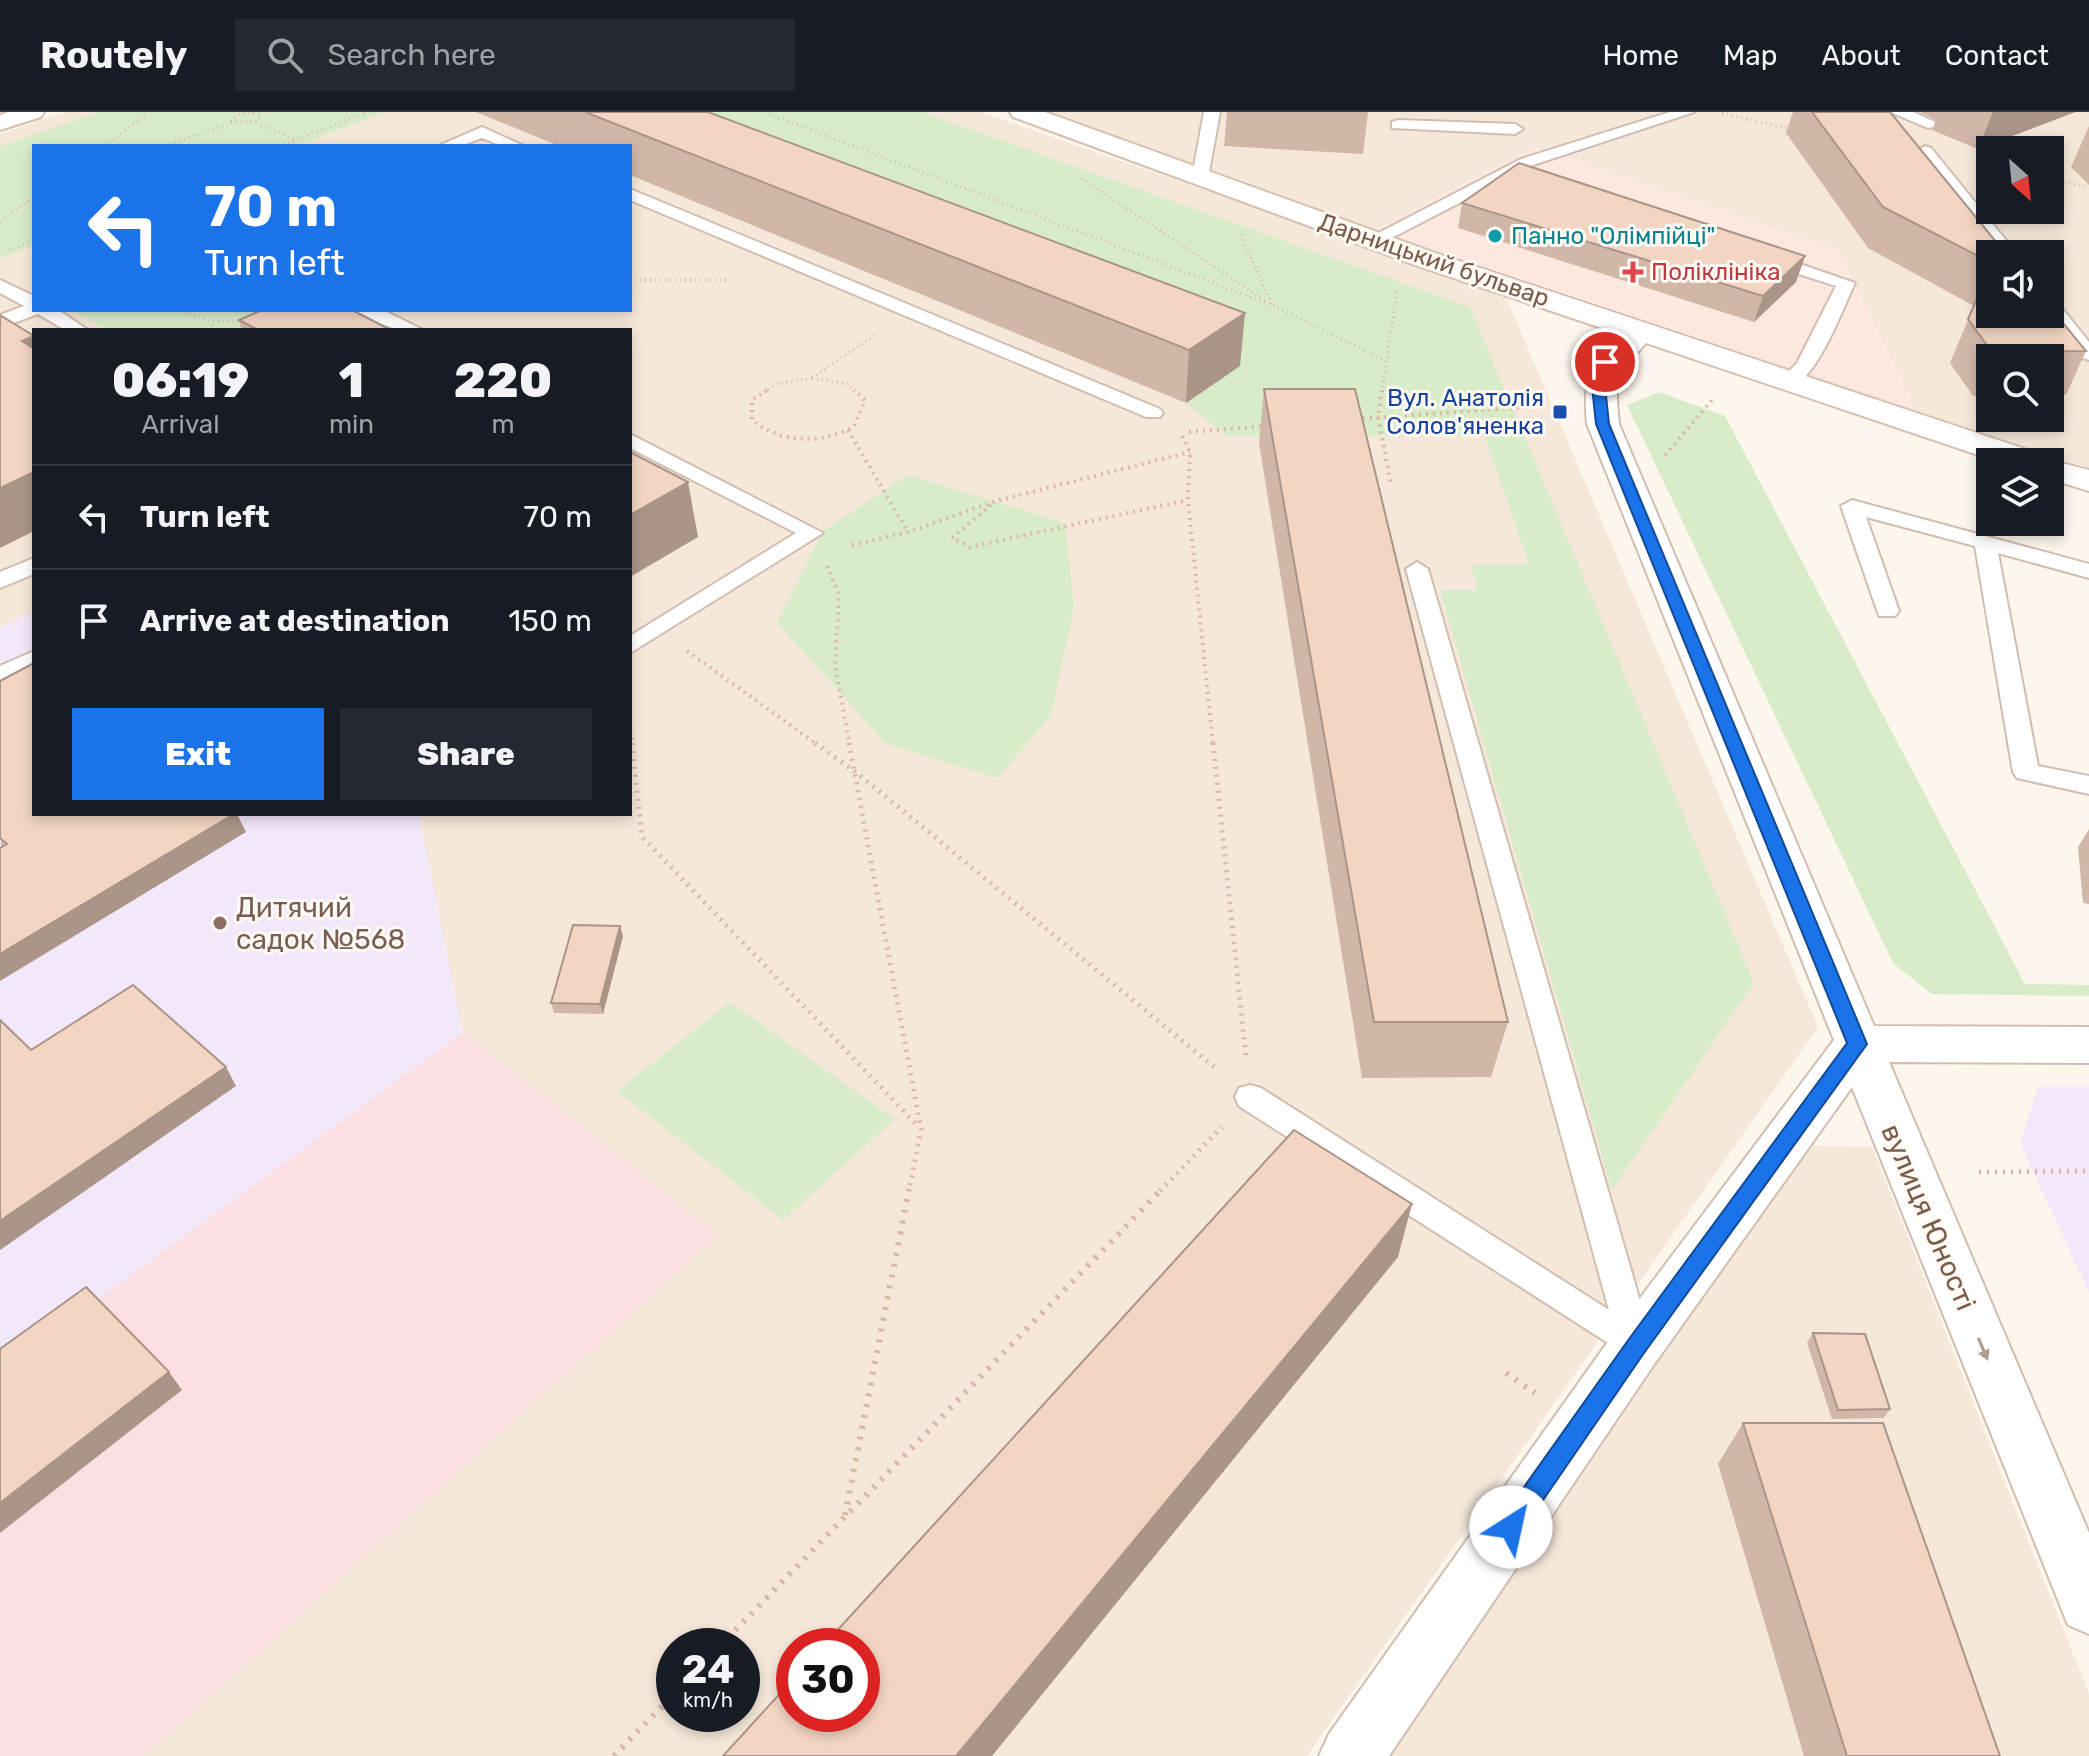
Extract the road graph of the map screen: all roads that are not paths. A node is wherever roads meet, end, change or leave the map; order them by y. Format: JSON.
{"nodes":[{"id":1,"x":32,"y":112,"type":"edge"},
{"id":2,"x":1022,"y":112,"type":"edge"},
{"id":3,"x":1212,"y":112,"type":"edge"},
{"id":4,"x":1508,"y":112,"type":"edge"},
{"id":5,"x":1686,"y":112,"type":"edge"},
{"id":6,"x":1898,"y":112,"type":"edge"},
{"id":7,"x":0,"y":123,"type":"edge"},
{"id":8,"x":1398,"y":125,"type":"dead end"},
{"id":9,"x":1934,"y":125,"type":"dead end"},
{"id":10,"x":1515,"y":129,"type":"junction"},
{"id":11,"x":451,"y":144,"type":"edge"},
{"id":12,"x":511,"y":144,"type":"edge"},
{"id":13,"x":1925,"y":151,"type":"edge"},
{"id":14,"x":1527,"y":170,"type":"junction"},
{"id":15,"x":1200,"y":177,"type":"junction"},
{"id":16,"x":632,"y":195,"type":"edge"},
{"id":17,"x":1374,"y":240,"type":"junction"},
{"id":18,"x":1997,"y":240,"type":"edge"},
{"id":19,"x":1752,"y":253,"type":"edge"},
{"id":20,"x":0,"y":285,"type":"edge"},
{"id":21,"x":32,"y":306,"type":"edge"},
{"id":22,"x":32,"y":308,"type":"edge"},
{"id":23,"x":48,"y":312,"type":"edge"},
{"id":24,"x":357,"y":312,"type":"edge"},
{"id":25,"x":379,"y":312,"type":"edge"},
{"id":26,"x":0,"y":322,"type":"edge"},
{"id":27,"x":2064,"y":323,"type":"edge"},
{"id":28,"x":76,"y":328,"type":"edge"},
{"id":29,"x":312,"y":328,"type":"edge"},
{"id":30,"x":410,"y":328,"type":"edge"},
{"id":31,"x":1639,"y":332,"type":"junction"},
{"id":32,"x":2089,"y":354,"type":"edge"},
{"id":33,"x":1790,"y":381,"type":"junction"},
{"id":34,"x":1153,"y":413,"type":"edge"},
{"id":35,"x":632,"y":441,"type":"edge"},
{"id":36,"x":1989,"y":448,"type":"edge"},
{"id":37,"x":2064,"y":473,"type":"edge"},
{"id":38,"x":2089,"y":481,"type":"edge"},
{"id":39,"x":1985,"y":543,"type":"junction"},
{"id":40,"x":32,"y":566,"type":"edge"},
{"id":41,"x":1417,"y":569,"type":"dead end"},
{"id":42,"x":2088,"y":575,"type":"edge"},
{"id":43,"x":0,"y":581,"type":"edge"},
{"id":44,"x":1887,"y":611,"type":"dead end"},
{"id":45,"x":632,"y":645,"type":"edge"},
{"id":46,"x":32,"y":659,"type":"edge"},
{"id":47,"x":0,"y":676,"type":"edge"},
{"id":48,"x":2089,"y":785,"type":"edge"},
{"id":49,"x":1857,"y":1044,"type":"junction"},
{"id":50,"x":2089,"y":1045,"type":"edge"},
{"id":51,"x":1250,"y":1097,"type":"road end"},
{"id":52,"x":1636,"y":1346,"type":"junction"},
{"id":53,"x":2089,"y":1604,"type":"edge"},
{"id":54,"x":1351,"y":1756,"type":"edge"}],
"edges":[{"from":1,"to":7,"type":"street"},
{"from":2,"to":15,"type":"street","name":"Дарницький бульвар"},
{"from":3,"to":15,"type":"lane"},
{"from":4,"to":10,"type":"lane"},
{"from":5,"to":14,"type":"lane"},
{"from":6,"to":9,"type":"lane"},
{"from":8,"to":10,"type":"lane"},
{"from":10,"to":14,"type":"lane"},
{"from":11,"to":12,"type":"lane"},
{"from":13,"to":18,"type":"lane"},
{"from":14,"to":17,"type":"lane"},
{"from":15,"to":17,"type":"street","name":"Дарницький бульвар"},
{"from":16,"to":34,"type":"lane"},
{"from":17,"to":31,"type":"street","name":"Дарницький бульвар"},
{"from":19,"to":33,"type":"lane"},
{"from":20,"to":21,"type":"lane"},
{"from":22,"to":26,"type":"lane"},
{"from":23,"to":28,"type":"lane"},
{"from":24,"to":29,"type":"lane"},
{"from":25,"to":30,"type":"lane"},
{"from":27,"to":32,"type":"lane"},
{"from":31,"to":33,"type":"street","name":"Дарницький бульвар"},
{"from":31,"to":49,"type":"street","name":"вулиця Юності"},
{"from":33,"to":36,"type":"street","name":"Дарницький бульвар"},
{"from":35,"to":45,"type":"lane"},
{"from":37,"to":38,"type":"street"},
{"from":39,"to":42,"type":"lane"},
{"from":39,"to":44,"type":"lane"},
{"from":39,"to":48,"type":"lane"},
{"from":40,"to":43,"type":"lane"},
{"from":41,"to":52,"type":"lane"},
{"from":46,"to":47,"type":"lane"},
{"from":49,"to":50,"type":"street"},
{"from":49,"to":52,"type":"street"},
{"from":49,"to":53,"type":"street","name":"вулиця Юності","one_way":true},
{"from":51,"to":52,"type":"lane"},
{"from":52,"to":54,"type":"street"}]}
